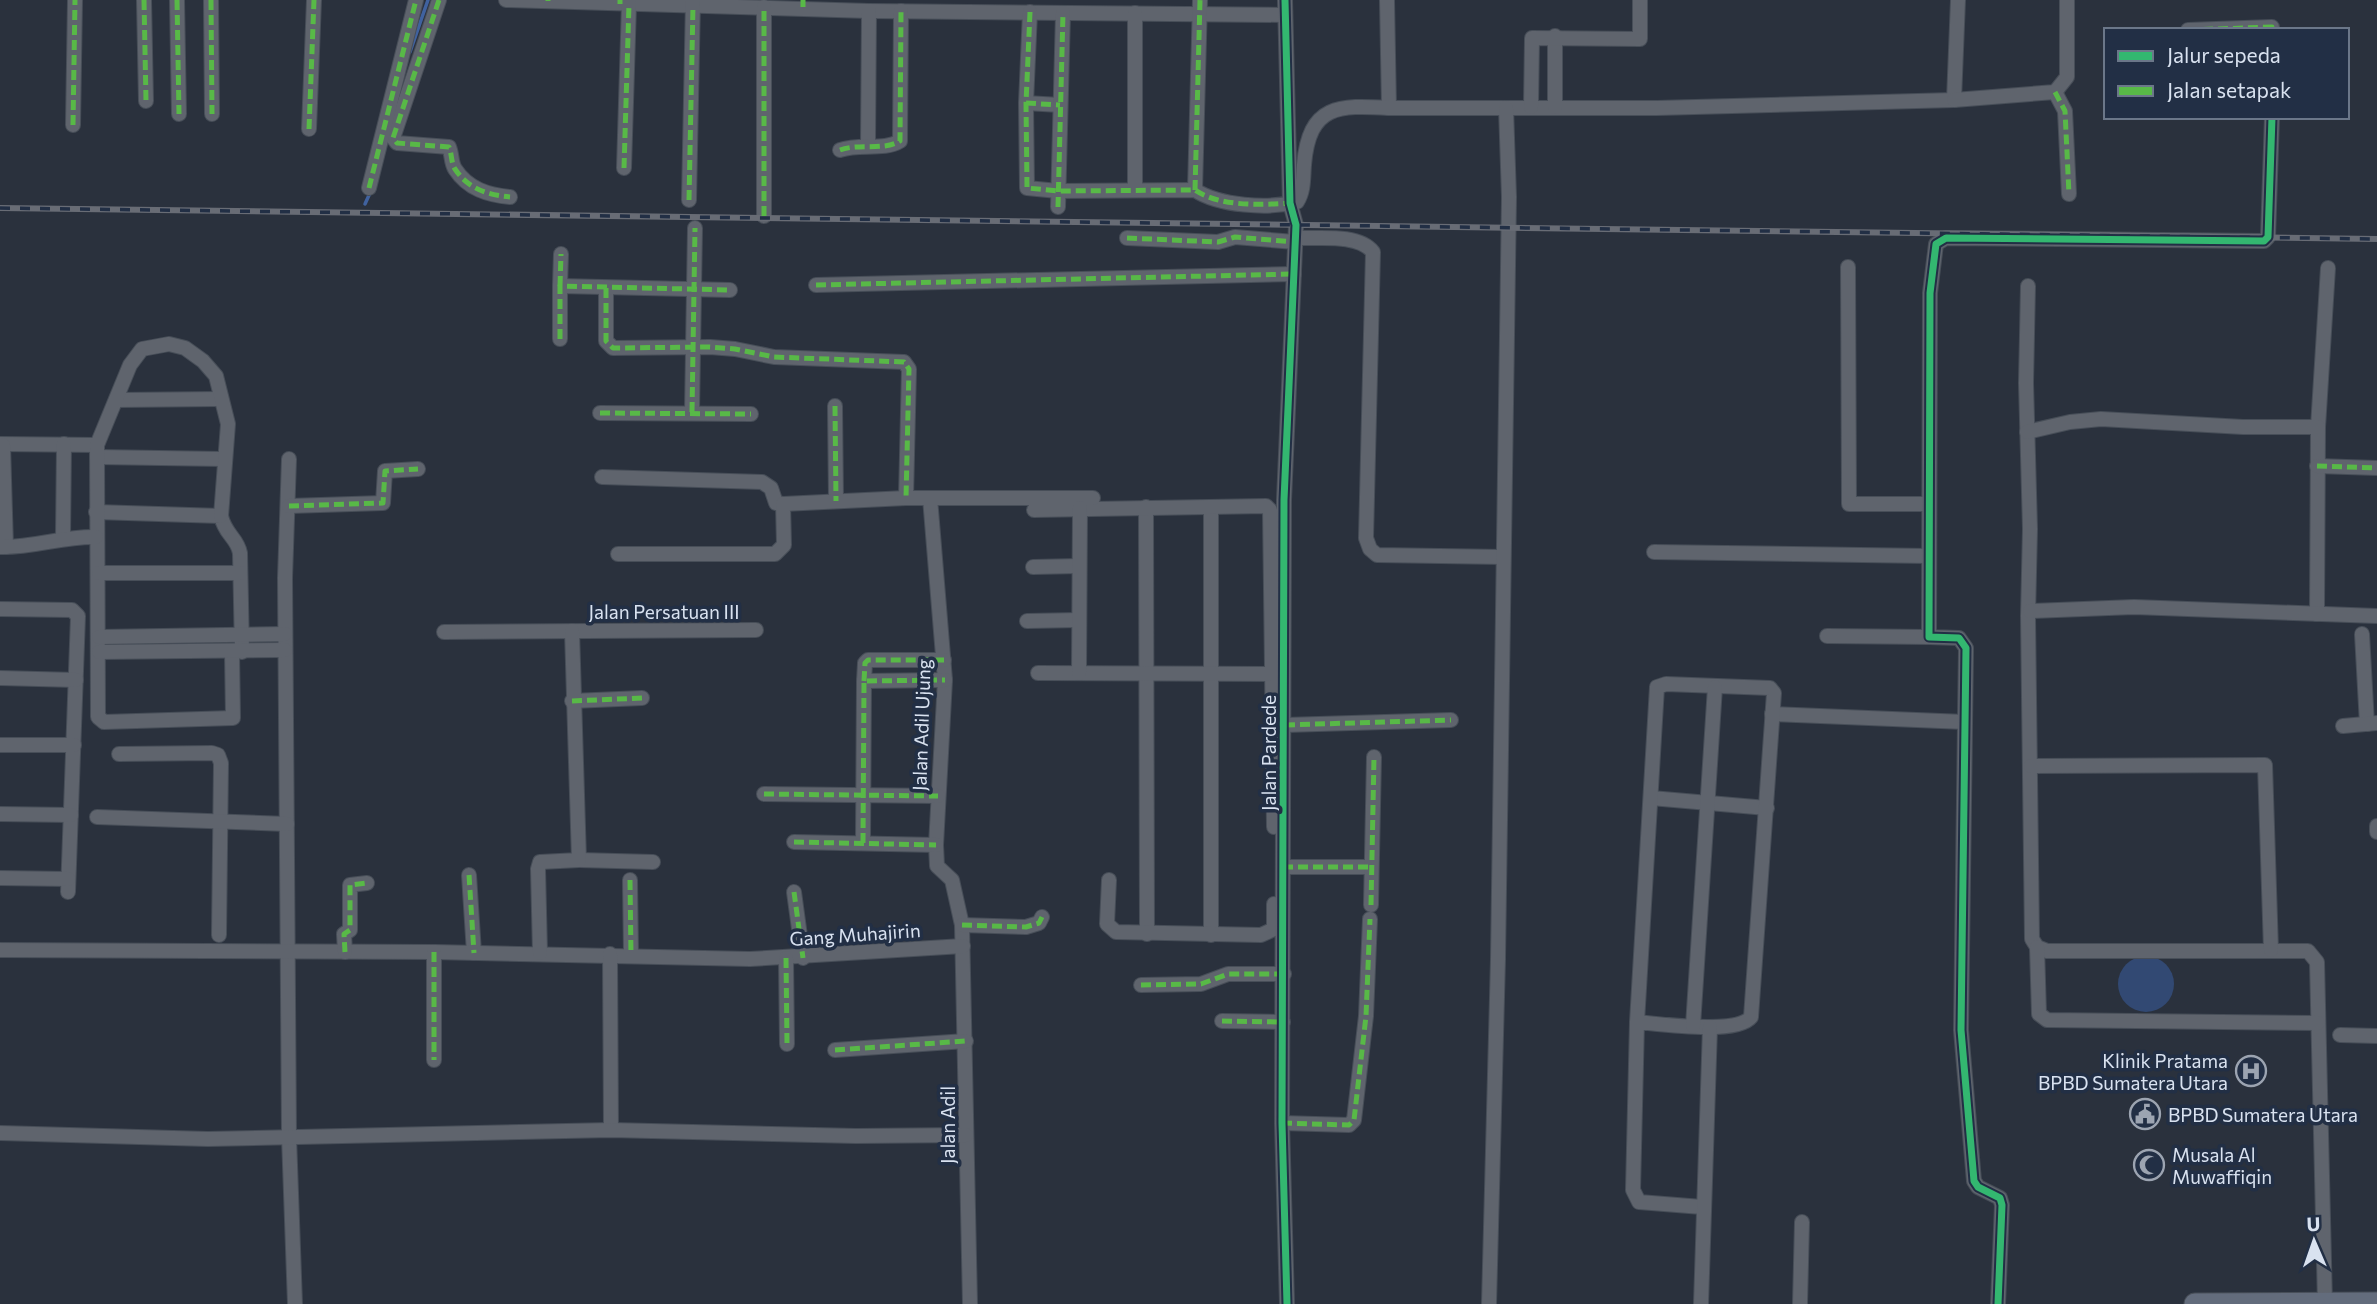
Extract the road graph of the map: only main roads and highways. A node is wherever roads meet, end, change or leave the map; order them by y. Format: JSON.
{"nodes":[{"id":1,"x":2325,"y":1303,"type":"edge"},
{"id":2,"x":2377,"y":1303,"type":"edge"},
{"id":3,"x":2195,"y":1304,"type":"edge"}],
"edges":[{"from":1,"to":2,"type":"highway"},
{"from":1,"to":3,"type":"highway"}]}
